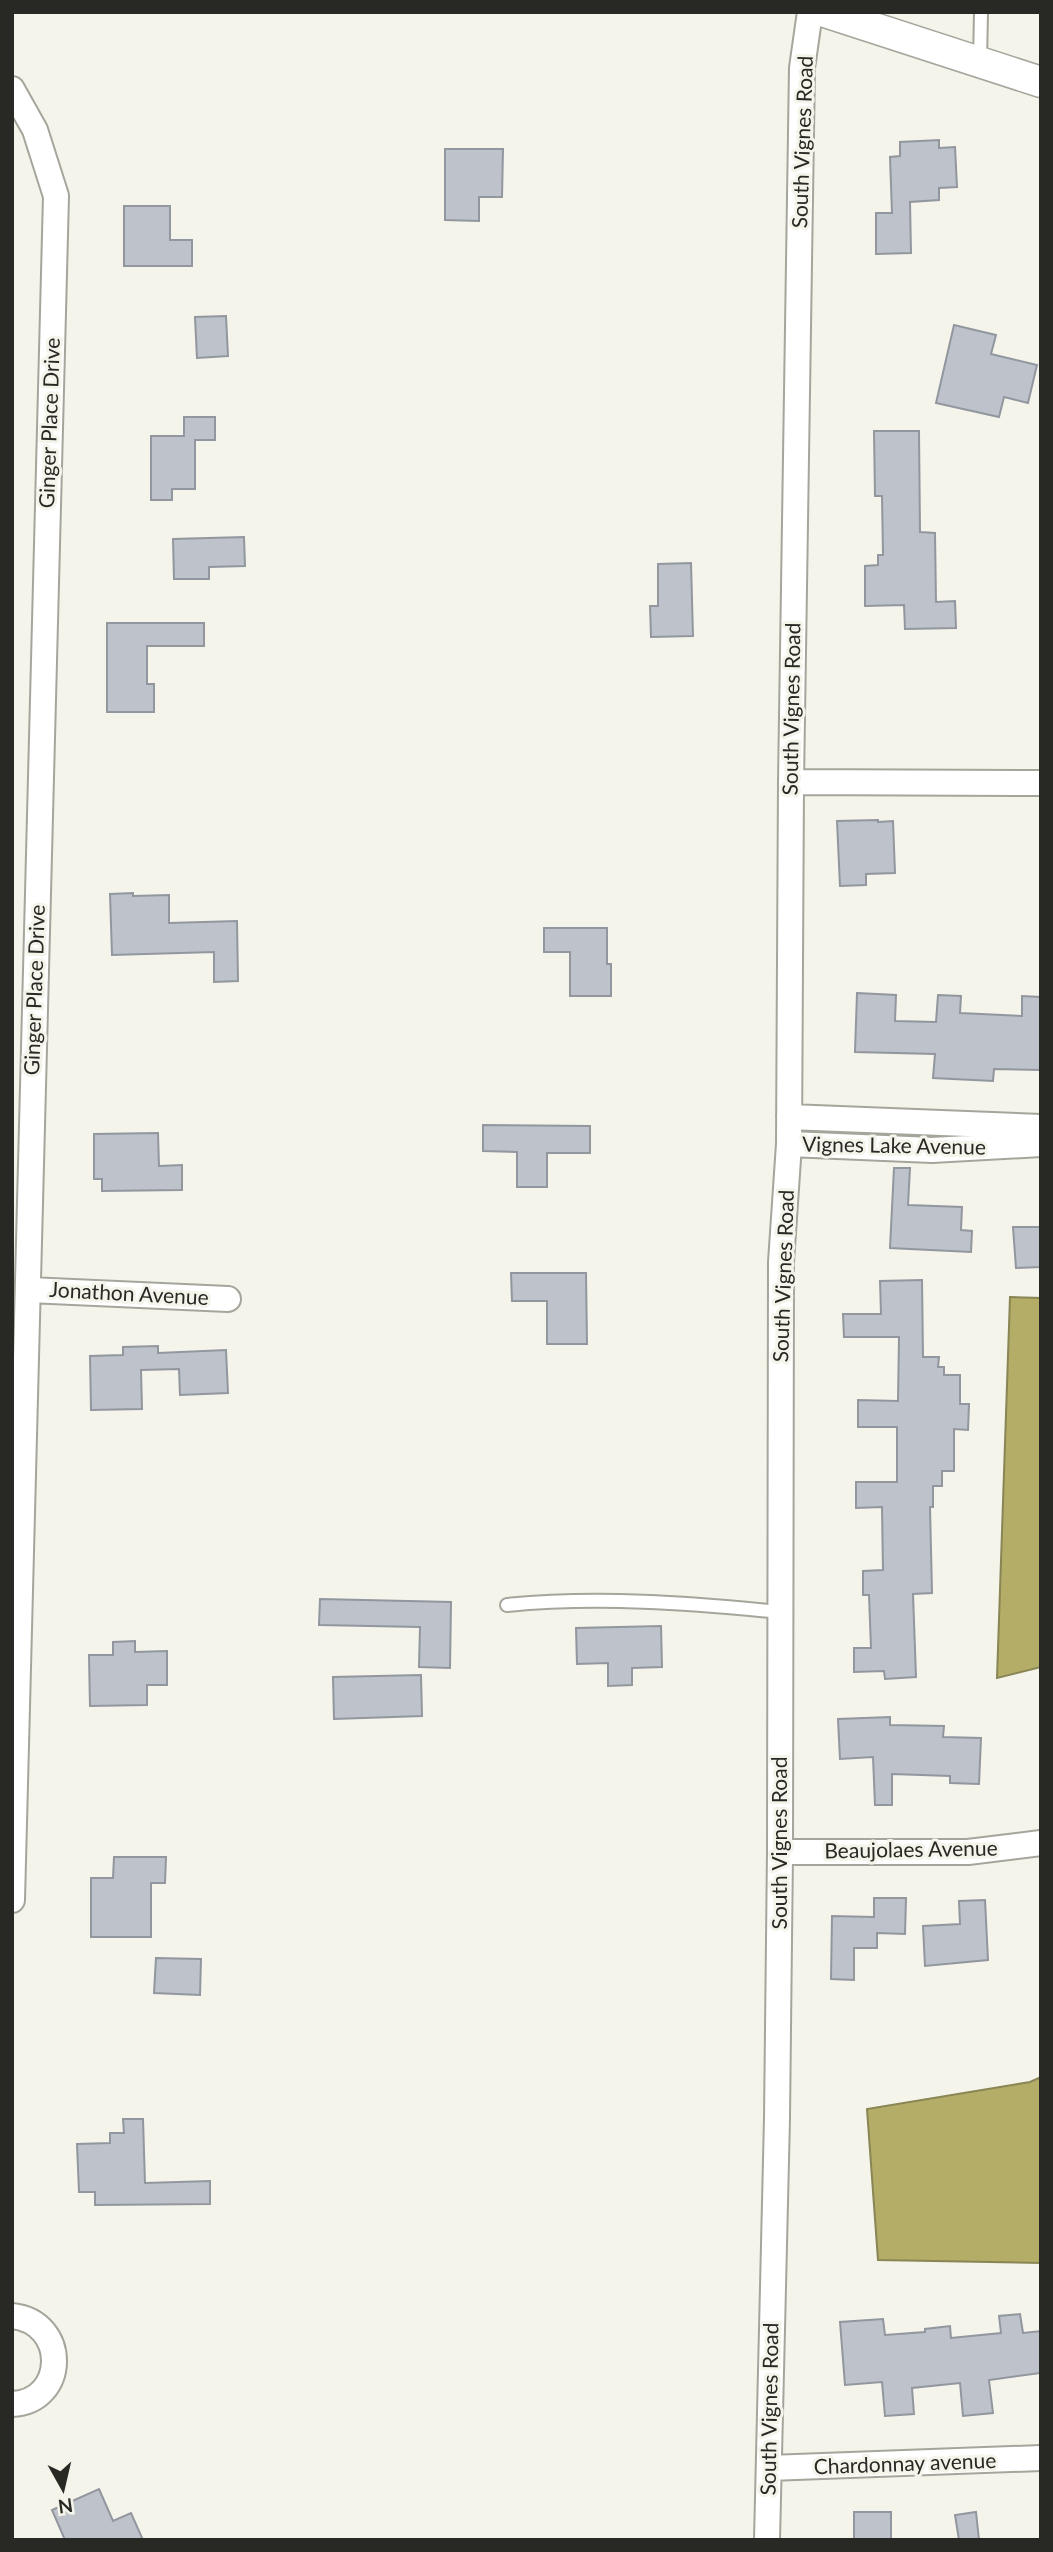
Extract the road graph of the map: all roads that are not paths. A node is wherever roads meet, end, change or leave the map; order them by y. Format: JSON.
{"nodes":[{"id":1,"x":810,"y":12,"type":"edge"},
{"id":2,"x":825,"y":12,"type":"edge"},
{"id":3,"x":981,"y":12,"type":"edge"},
{"id":4,"x":980,"y":62,"type":"junction"},
{"id":5,"x":1041,"y":82,"type":"edge"},
{"id":6,"x":12,"y":89,"type":"edge"},
{"id":7,"x":791,"y":782,"type":"junction"},
{"id":8,"x":1041,"y":783,"type":"edge"},
{"id":9,"x":789,"y":1117,"type":"junction"},
{"id":10,"x":1041,"y":1127,"type":"edge"},
{"id":11,"x":789,"y":1144,"type":"junction"},
{"id":12,"x":1041,"y":1144,"type":"edge"},
{"id":13,"x":29,"y":1290,"type":"junction"},
{"id":14,"x":228,"y":1299,"type":"dead end"},
{"id":15,"x":507,"y":1605,"type":"dead end"},
{"id":16,"x":780,"y":1612,"type":"junction"},
{"id":17,"x":1041,"y":1843,"type":"edge"},
{"id":18,"x":780,"y":1852,"type":"junction"},
{"id":19,"x":12,"y":1900,"type":"edge"},
{"id":20,"x":12,"y":2316,"type":"edge"},
{"id":21,"x":12,"y":2404,"type":"edge"},
{"id":22,"x":1041,"y":2458,"type":"edge"},
{"id":23,"x":769,"y":2468,"type":"junction"},
{"id":24,"x":767,"y":2540,"type":"edge"}],
"edges":[{"from":1,"to":7,"type":"street","name":"South Vignes Road"},
{"from":2,"to":4,"type":"street"},
{"from":3,"to":4,"type":"lane"},
{"from":4,"to":5,"type":"street"},
{"from":6,"to":13,"type":"street","name":"Ginger Place Drive"},
{"from":7,"to":8,"type":"street"},
{"from":7,"to":9,"type":"street","name":"South Vignes Road"},
{"from":9,"to":10,"type":"street","name":"Vignes Lake Avenue"},
{"from":9,"to":11,"type":"street","name":"South Vignes Road"},
{"from":11,"to":12,"type":"street","name":"Vignes Lake Avenue"},
{"from":11,"to":16,"type":"street","name":"South Vignes Road"},
{"from":13,"to":14,"type":"street","name":"Jonathon Avenue"},
{"from":13,"to":19,"type":"street","name":"Ginger Place Drive"},
{"from":15,"to":16,"type":"lane"},
{"from":16,"to":18,"type":"street","name":"South Vignes Road"},
{"from":17,"to":18,"type":"street","name":"Beaujolaes Avenue"},
{"from":18,"to":23,"type":"street","name":"South Vignes Road"},
{"from":20,"to":21,"type":"street"},
{"from":22,"to":23,"type":"street","name":"Chardonnay avenue"},
{"from":23,"to":24,"type":"street","name":"South Vignes Road"}]}
